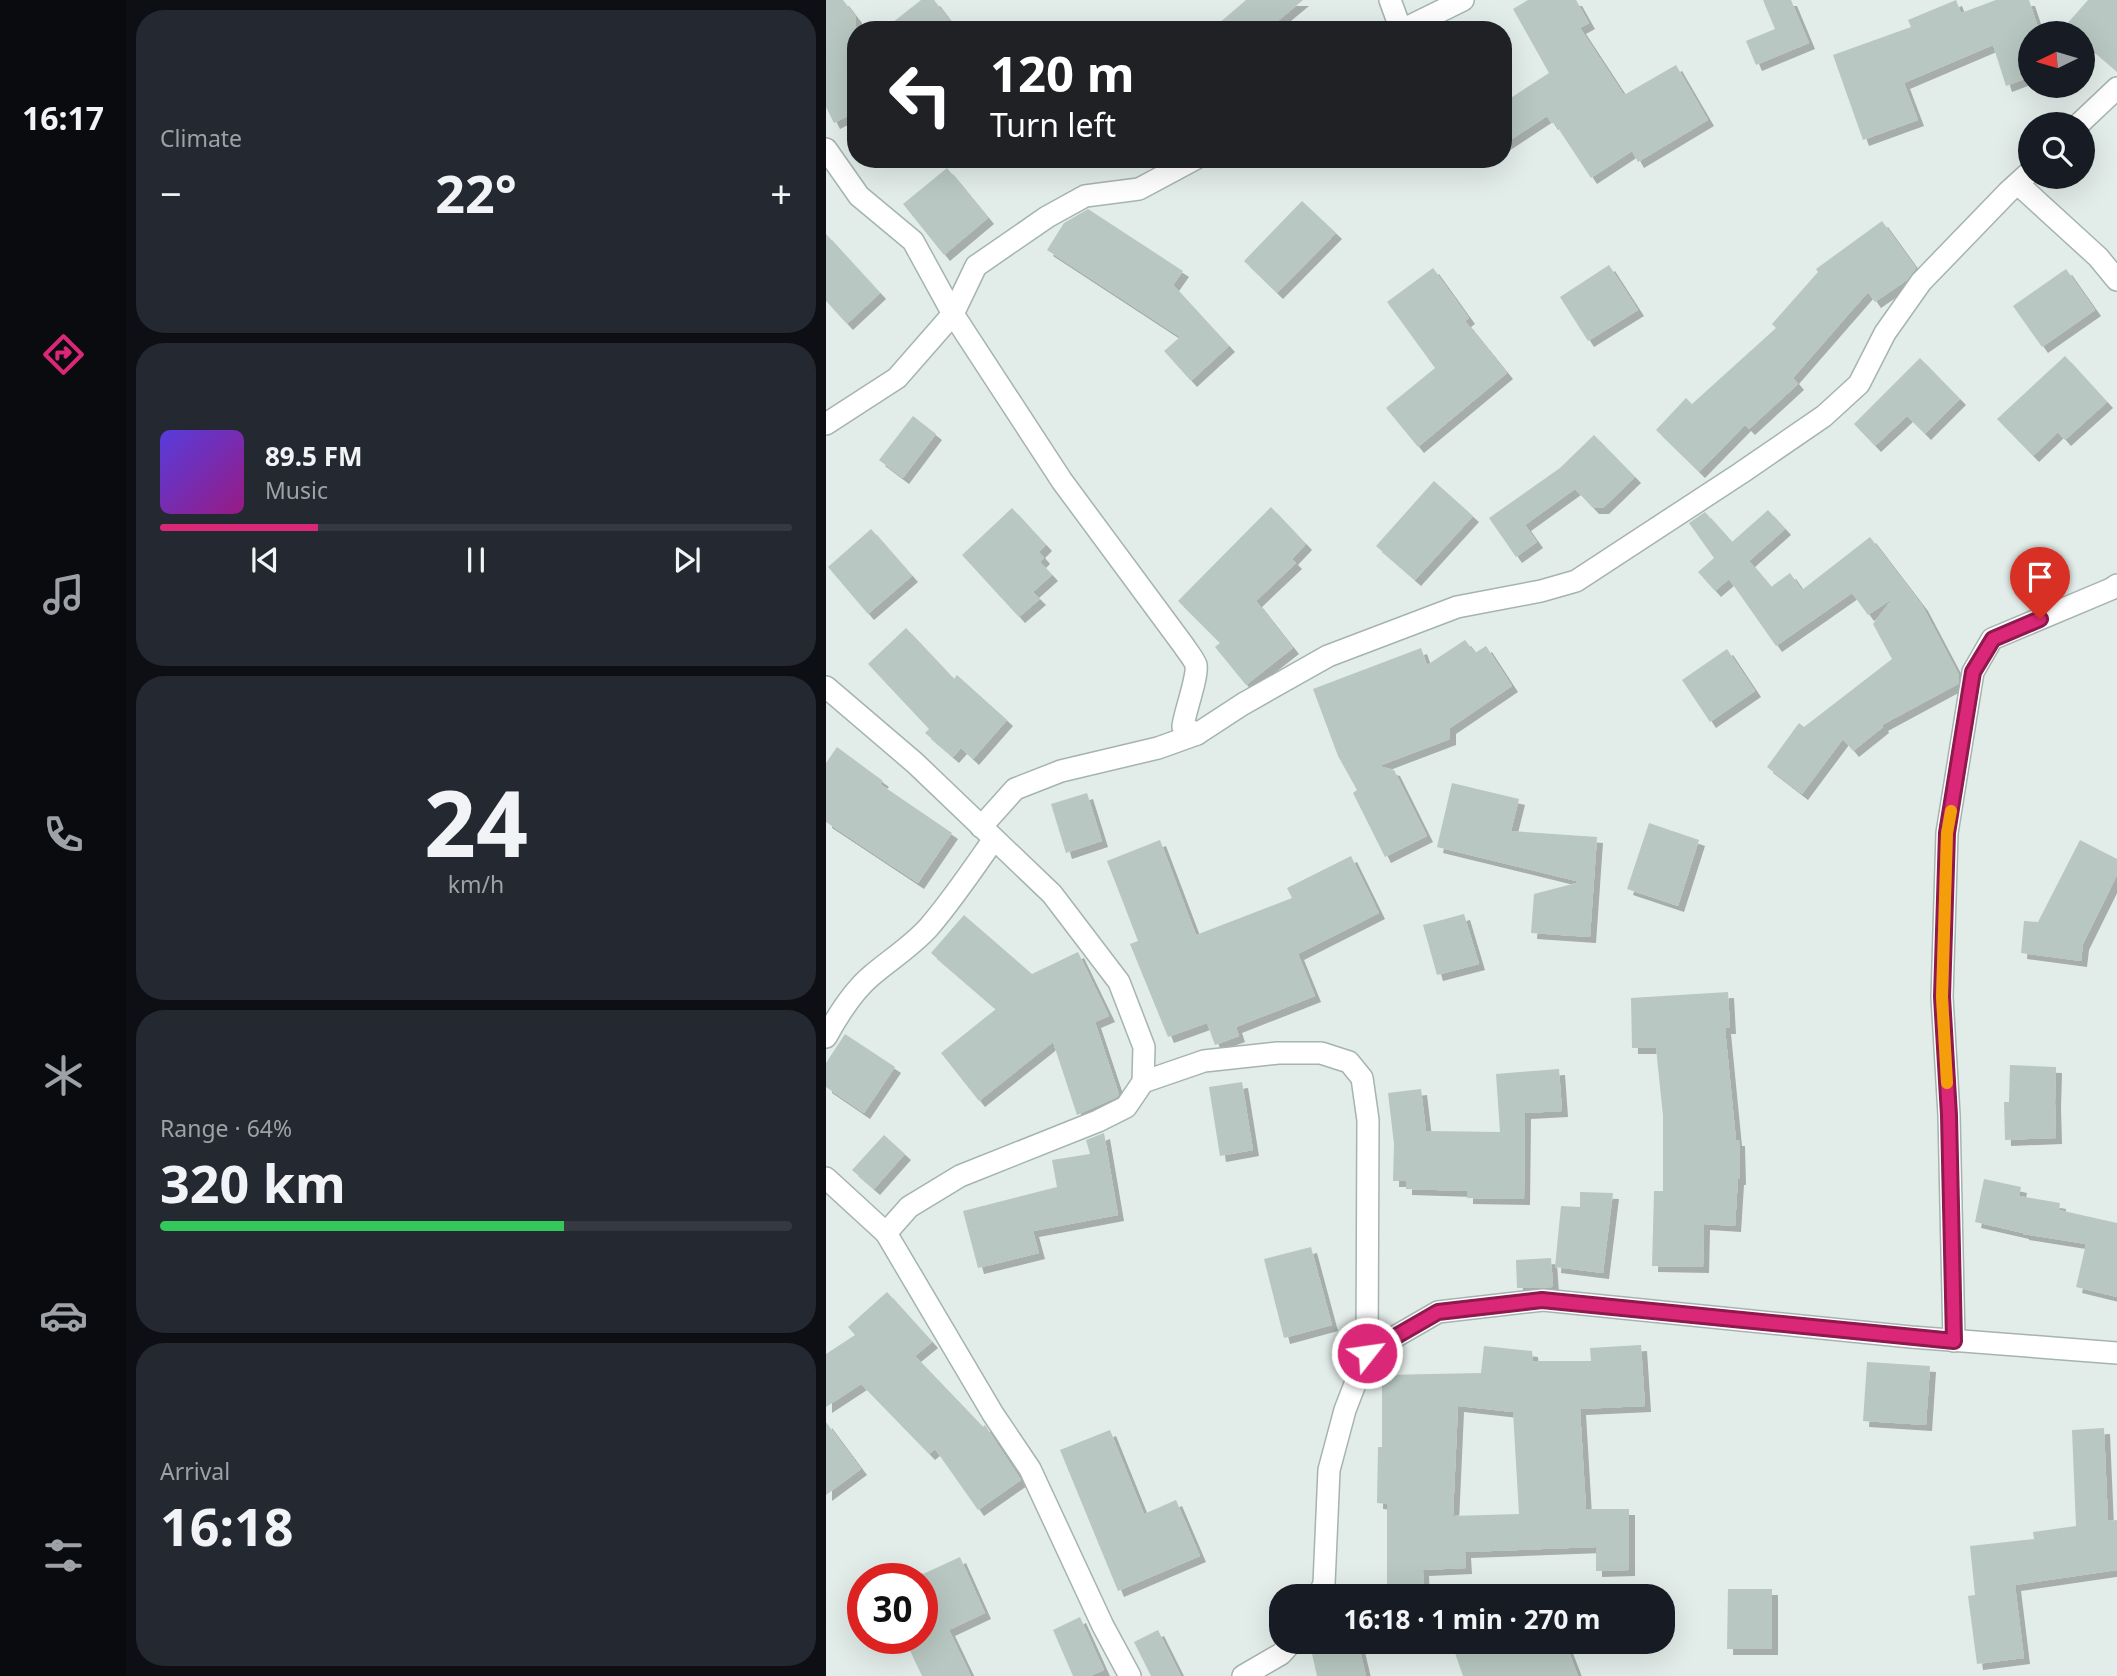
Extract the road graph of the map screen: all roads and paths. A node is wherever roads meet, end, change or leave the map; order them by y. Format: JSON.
{"nodes":[{"id":1,"x":1390,"y":0,"type":"edge"},
{"id":2,"x":1463,"y":0,"type":"edge"},
{"id":3,"x":1398,"y":21,"type":"edge"},
{"id":4,"x":1420,"y":21,"type":"edge"},
{"id":5,"x":2117,"y":88,"type":"edge"},
{"id":6,"x":2092,"y":112,"type":"edge"},
{"id":7,"x":826,"y":149,"type":"edge"},
{"id":8,"x":1178,"y":168,"type":"edge"},
{"id":9,"x":2018,"y":184,"type":"edge"},
{"id":10,"x":2034,"y":189,"type":"edge"},
{"id":11,"x":2117,"y":280,"type":"edge"},
{"id":12,"x":953,"y":314,"type":"junction"},
{"id":13,"x":826,"y":424,"type":"edge"},
{"id":14,"x":2117,"y":584,"type":"edge"},
{"id":15,"x":826,"y":687,"type":"edge"},
{"id":16,"x":1198,"y":734,"type":"junction"},
{"id":17,"x":988,"y":833,"type":"junction"},
{"id":18,"x":826,"y":1037,"type":"edge"},
{"id":19,"x":1143,"y":1083,"type":"junction"},
{"id":20,"x":826,"y":1178,"type":"edge"},
{"id":21,"x":886,"y":1233,"type":"junction"},
{"id":22,"x":1954,"y":1341,"type":"junction"},
{"id":23,"x":1367,"y":1353,"type":"junction"},
{"id":24,"x":2117,"y":1353,"type":"edge"},
{"id":25,"x":1324,"y":1584,"type":"edge"},
{"id":26,"x":1281,"y":1654,"type":"edge"},
{"id":27,"x":1130,"y":1676,"type":"edge"},
{"id":28,"x":1243,"y":1676,"type":"edge"}],
"edges":[{"from":1,"to":3,"type":"street"},
{"from":2,"to":4,"type":"street"},
{"from":5,"to":6,"type":"street"},
{"from":7,"to":12,"type":"street"},
{"from":8,"to":12,"type":"street"},
{"from":9,"to":16,"type":"street"},
{"from":10,"to":11,"type":"street"},
{"from":12,"to":13,"type":"street"},
{"from":12,"to":16,"type":"street"},
{"from":14,"to":22,"type":"street"},
{"from":15,"to":17,"type":"street"},
{"from":16,"to":17,"type":"street"},
{"from":17,"to":18,"type":"street"},
{"from":17,"to":19,"type":"street"},
{"from":19,"to":21,"type":"street"},
{"from":19,"to":23,"type":"street"},
{"from":20,"to":21,"type":"street"},
{"from":21,"to":27,"type":"street"},
{"from":22,"to":23,"type":"street"},
{"from":22,"to":24,"type":"street"},
{"from":23,"to":25,"type":"street"},
{"from":26,"to":28,"type":"street"}]}
